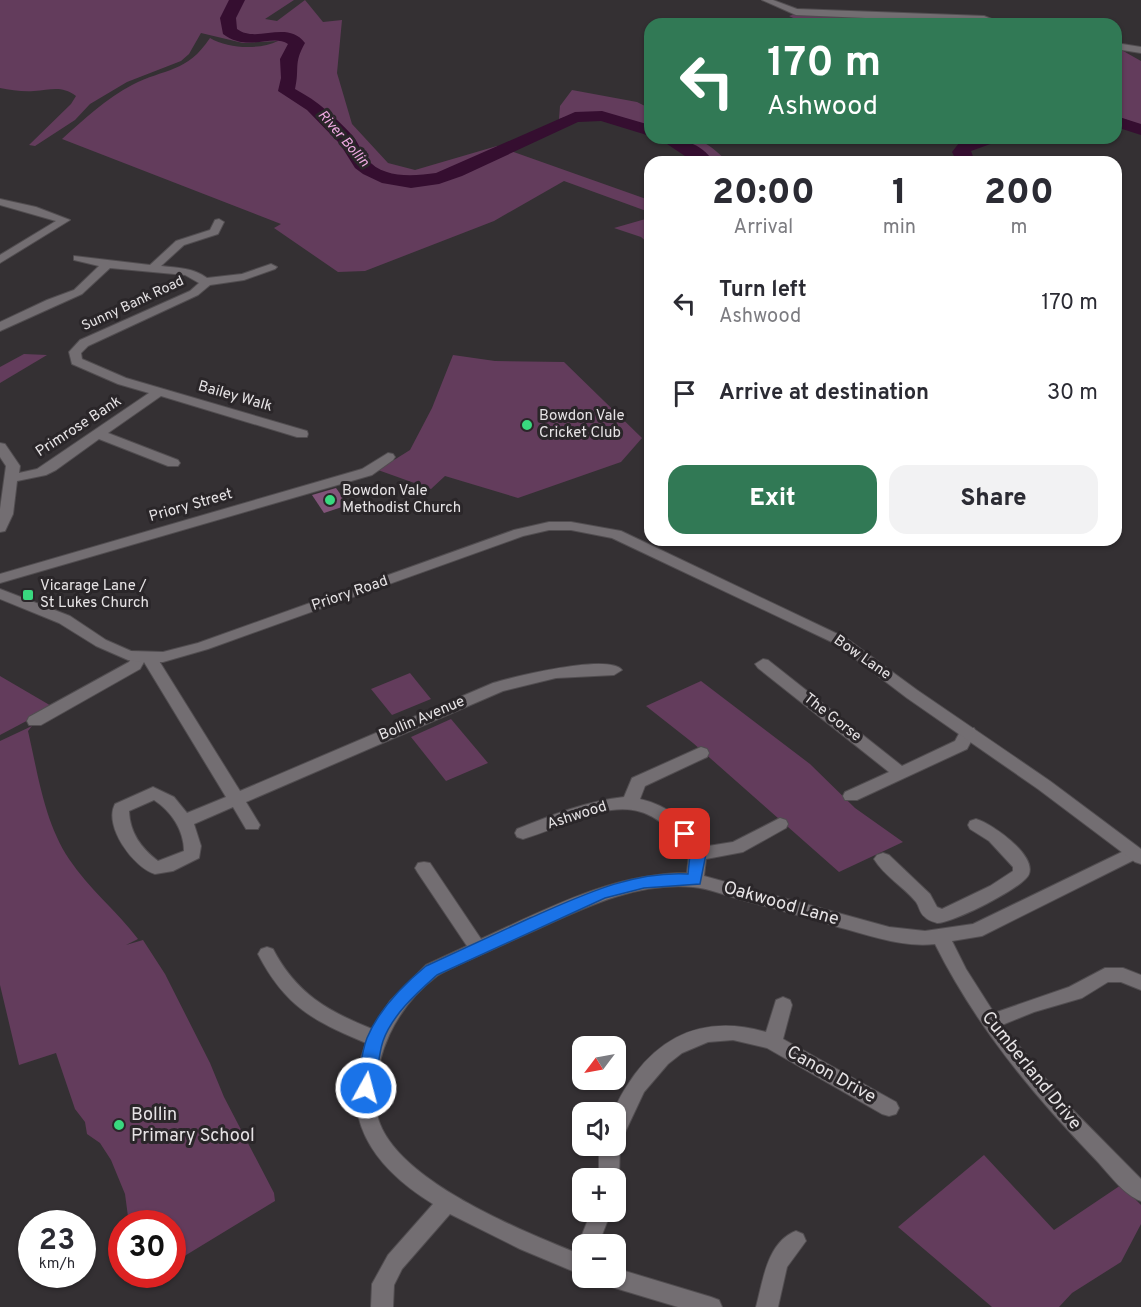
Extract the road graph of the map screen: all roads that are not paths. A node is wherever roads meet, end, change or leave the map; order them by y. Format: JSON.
{"nodes":[{"id":1,"x":766,"y":0,"type":"edge"},
{"id":2,"x":957,"y":18,"type":"edge"},
{"id":3,"x":1122,"y":47,"type":"edge"},
{"id":4,"x":1141,"y":50,"type":"edge"},
{"id":5,"x":0,"y":202,"type":"edge"},
{"id":6,"x":219,"y":222,"type":"dead end"},
{"id":7,"x":78,"y":258,"type":"dead end"},
{"id":8,"x":0,"y":260,"type":"edge"},
{"id":9,"x":107,"y":264,"type":"junction"},
{"id":10,"x":154,"y":267,"type":"junction"},
{"id":11,"x":271,"y":267,"type":"dead end"},
{"id":12,"x":205,"y":282,"type":"junction"},
{"id":13,"x":0,"y":327,"type":"edge"},
{"id":14,"x":159,"y":392,"type":"junction"},
{"id":15,"x":302,"y":434,"type":"dead end"},
{"id":16,"x":100,"y":435,"type":"junction"},
{"id":17,"x":0,"y":447,"type":"edge"},
{"id":18,"x":387,"y":457,"type":"dead end"},
{"id":19,"x":173,"y":463,"type":"dead end"},
{"id":20,"x":12,"y":478,"type":"junction"},
{"id":21,"x":4,"y":503,"type":"edge"},
{"id":22,"x":549,"y":526,"type":"joint"},
{"id":23,"x":0,"y":528,"type":"edge"},
{"id":24,"x":644,"y":544,"type":"edge"},
{"id":25,"x":647,"y":546,"type":"edge"},
{"id":26,"x":0,"y":579,"type":"edge"},
{"id":27,"x":0,"y":594,"type":"edge"},
{"id":28,"x":145,"y":659,"type":"junction"},
{"id":29,"x":763,"y":664,"type":"dead end"},
{"id":30,"x":614,"y":670,"type":"dead end"},
{"id":31,"x":35,"y":721,"type":"dead end"},
{"id":32,"x":968,"y":732,"type":"junction"},
{"id":33,"x":701,"y":753,"type":"dead end"},
{"id":34,"x":901,"y":773,"type":"junction"},
{"id":35,"x":851,"y":796,"type":"dead end"},
{"id":36,"x":237,"y":798,"type":"junction"},
{"id":37,"x":631,"y":802,"type":"junction"},
{"id":38,"x":183,"y":822,"type":"junction"},
{"id":39,"x":780,"y":824,"type":"dead end"},
{"id":40,"x":252,"y":825,"type":"dead end"},
{"id":41,"x":976,"y":825,"type":"dead end"},
{"id":42,"x":523,"y":833,"type":"dead end"},
{"id":43,"x":698,"y":854,"type":"junction"},
{"id":44,"x":1138,"y":856,"type":"edge"},
{"id":45,"x":883,"y":859,"type":"dead end"},
{"id":46,"x":424,"y":868,"type":"dead end"},
{"id":47,"x":695,"y":880,"type":"junction"},
{"id":48,"x":996,"y":891,"type":"junction"},
{"id":49,"x":1017,"y":912,"type":"junction"},
{"id":50,"x":941,"y":937,"type":"junction"},
{"id":51,"x":478,"y":948,"type":"junction"},
{"id":52,"x":267,"y":954,"type":"dead end"},
{"id":53,"x":1141,"y":983,"type":"edge"},
{"id":54,"x":783,"y":1005,"type":"dead end"},
{"id":55,"x":990,"y":1022,"type":"junction"},
{"id":56,"x":375,"y":1039,"type":"junction"},
{"id":57,"x":773,"y":1042,"type":"junction"},
{"id":58,"x":889,"y":1108,"type":"dead end"},
{"id":59,"x":626,"y":1109,"type":"edge"},
{"id":60,"x":1141,"y":1192,"type":"edge"},
{"id":61,"x":448,"y":1202,"type":"junction"},
{"id":62,"x":796,"y":1242,"type":"dead end"},
{"id":63,"x":572,"y":1254,"type":"edge"},
{"id":64,"x":626,"y":1281,"type":"edge"},
{"id":65,"x":382,"y":1307,"type":"edge"},
{"id":66,"x":711,"y":1307,"type":"edge"},
{"id":67,"x":767,"y":1307,"type":"edge"}],
"edges":[{"from":1,"to":2,"type":"street"},
{"from":3,"to":4,"type":"street"},
{"from":5,"to":8,"type":"street"},
{"from":6,"to":10,"type":"street"},
{"from":7,"to":9,"type":"street","name":"Sunny Bank Road"},
{"from":9,"to":10,"type":"street","name":"Sunny Bank Road"},
{"from":9,"to":13,"type":"street"},
{"from":10,"to":12,"type":"street","name":"Sunny Bank Road"},
{"from":11,"to":12,"type":"street"},
{"from":12,"to":14,"type":"street","name":"Sunny Bank Road"},
{"from":14,"to":15,"type":"street","name":"Bailey Walk"},
{"from":14,"to":16,"type":"street","name":"Primrose Bank"},
{"from":16,"to":19,"type":"street"},
{"from":16,"to":20,"type":"street","name":"Primrose Bank"},
{"from":17,"to":20,"type":"street"},
{"from":18,"to":26,"type":"street","name":"Priory Street"},
{"from":20,"to":21,"type":"street"},
{"from":21,"to":23,"type":"street"},
{"from":22,"to":24,"type":"street","name":"Bow Lane"},
{"from":22,"to":28,"type":"street","name":"Priory Road"},
{"from":25,"to":32,"type":"street","name":"Bow Lane"},
{"from":27,"to":28,"type":"street"},
{"from":28,"to":31,"type":"street"},
{"from":28,"to":36,"type":"street"},
{"from":29,"to":34,"type":"street","name":"The Gorse"},
{"from":30,"to":36,"type":"street","name":"Bollin Avenue"},
{"from":32,"to":34,"type":"street"},
{"from":32,"to":44,"type":"street","name":"Bow Lane"},
{"from":33,"to":37,"type":"street"},
{"from":34,"to":35,"type":"street"},
{"from":36,"to":38,"type":"street","name":"Bollin Avenue"},
{"from":36,"to":40,"type":"street"},
{"from":37,"to":42,"type":"street","name":"Ashwood"},
{"from":37,"to":43,"type":"street","name":"Ashwood"},
{"from":38,"to":38,"type":"street"},
{"from":39,"to":43,"type":"street"},
{"from":41,"to":48,"type":"street"},
{"from":43,"to":47,"type":"street"},
{"from":44,"to":49,"type":"street","name":"Oakwood Lane"},
{"from":45,"to":48,"type":"street"},
{"from":46,"to":51,"type":"street"},
{"from":47,"to":50,"type":"street","name":"Oakwood Lane"},
{"from":47,"to":51,"type":"street","name":"Oakwood Lane"},
{"from":48,"to":49,"type":"street"},
{"from":49,"to":50,"type":"street","name":"Oakwood Lane"},
{"from":50,"to":55,"type":"street","name":"Cumberland Drive"},
{"from":51,"to":56,"type":"street","name":"Oakwood Lane"},
{"from":52,"to":56,"type":"street"},
{"from":53,"to":55,"type":"street"},
{"from":54,"to":57,"type":"street","name":"Canon Drive"},
{"from":55,"to":60,"type":"street","name":"Cumberland Drive"},
{"from":56,"to":61,"type":"street","name":"Oakwood Lane"},
{"from":57,"to":58,"type":"street","name":"Canon Drive"},
{"from":57,"to":59,"type":"street","name":"Canon Drive"},
{"from":61,"to":63,"type":"street","name":"Oakwood Lane"},
{"from":61,"to":65,"type":"street"},
{"from":62,"to":67,"type":"street"},
{"from":64,"to":66,"type":"street"}]}
